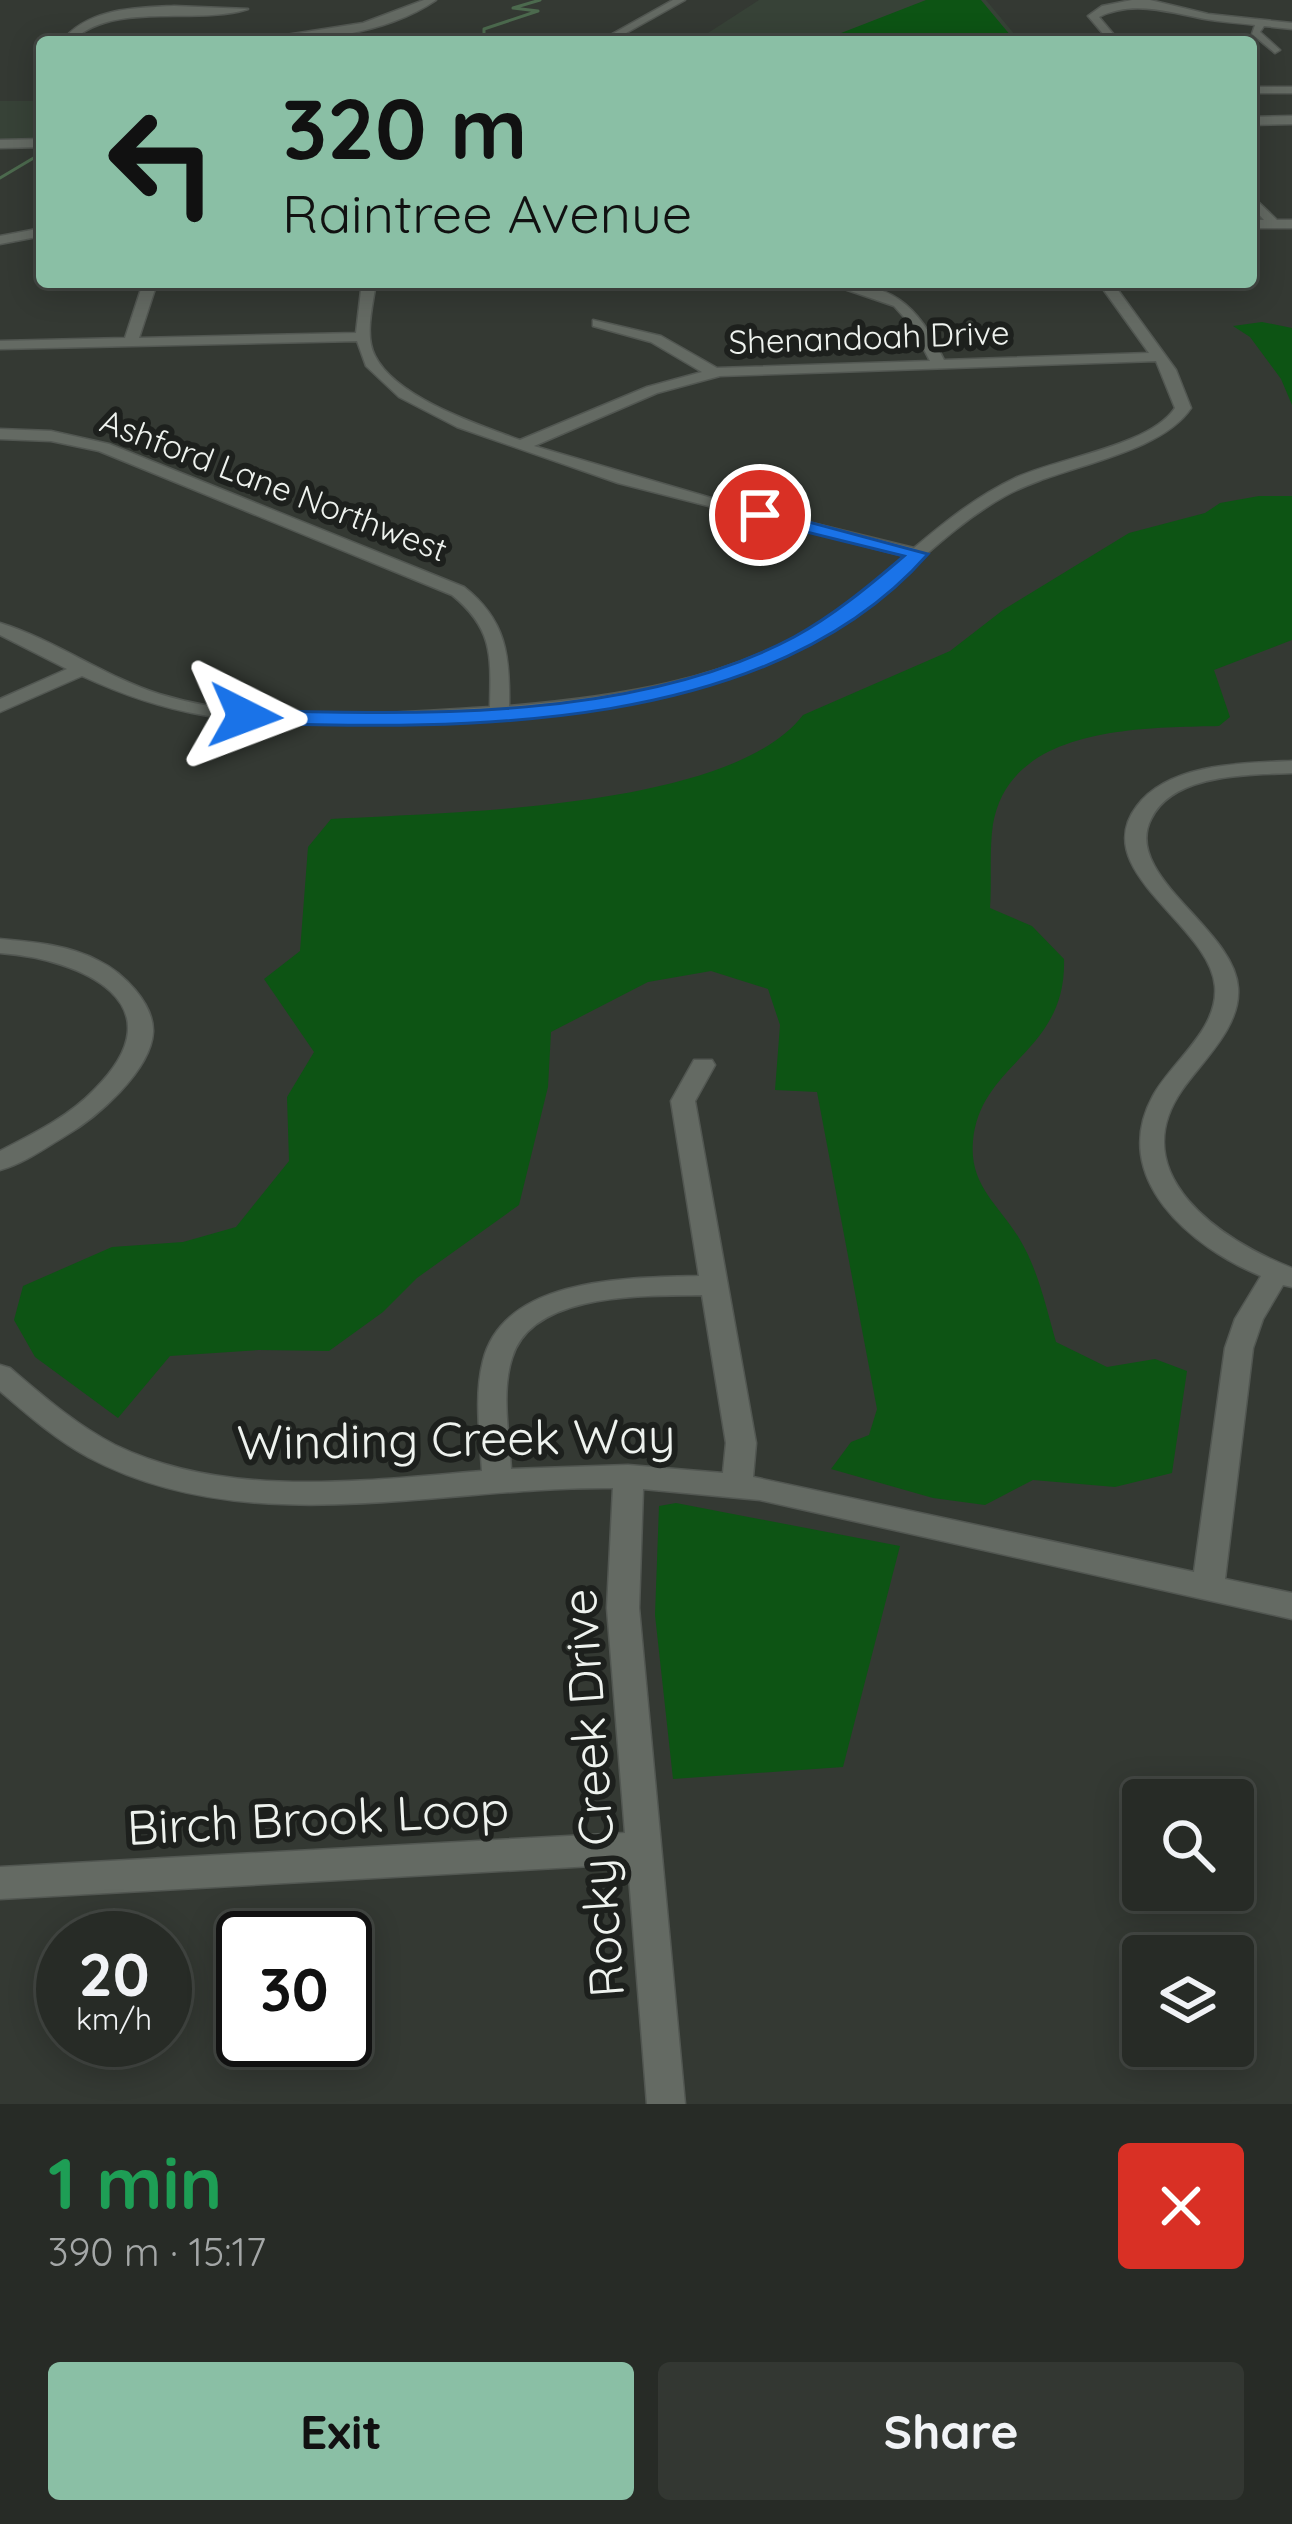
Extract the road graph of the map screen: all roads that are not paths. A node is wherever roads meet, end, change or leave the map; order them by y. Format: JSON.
{"nodes":[{"id":1,"x":431,"y":0,"type":"edge"},
{"id":2,"x":680,"y":0,"type":"edge"},
{"id":3,"x":1140,"y":1,"type":"edge"},
{"id":4,"x":244,"y":4,"type":"edge"},
{"id":5,"x":1261,"y":24,"type":"junction"},
{"id":6,"x":1292,"y":26,"type":"edge"},
{"id":7,"x":70,"y":36,"type":"edge"},
{"id":8,"x":244,"y":36,"type":"edge"},
{"id":9,"x":291,"y":36,"type":"edge"},
{"id":10,"x":614,"y":36,"type":"edge"},
{"id":11,"x":1110,"y":36,"type":"edge"},
{"id":12,"x":1275,"y":50,"type":"dead end"},
{"id":13,"x":1292,"y":90,"type":"edge"},
{"id":14,"x":1257,"y":91,"type":"edge"},
{"id":15,"x":1292,"y":120,"type":"edge"},
{"id":16,"x":1257,"y":121,"type":"edge"},
{"id":17,"x":36,"y":143,"type":"edge"},
{"id":18,"x":0,"y":144,"type":"edge"},
{"id":19,"x":1257,"y":206,"type":"edge"},
{"id":20,"x":1257,"y":224,"type":"edge"},
{"id":21,"x":1274,"y":224,"type":"junction"},
{"id":22,"x":1292,"y":224,"type":"edge"},
{"id":23,"x":36,"y":233,"type":"edge"},
{"id":24,"x":0,"y":240,"type":"edge"},
{"id":25,"x":148,"y":288,"type":"edge"},
{"id":26,"x":368,"y":288,"type":"edge"},
{"id":27,"x":857,"y":288,"type":"edge"},
{"id":28,"x":1110,"y":288,"type":"edge"},
{"id":29,"x":598,"y":323,"type":"dead end"},
{"id":30,"x":364,"y":337,"type":"junction"},
{"id":31,"x":130,"y":342,"type":"junction"},
{"id":32,"x":0,"y":345,"type":"edge"},
{"id":33,"x":1160,"y":357,"type":"junction"},
{"id":34,"x":938,"y":363,"type":"junction"},
{"id":35,"x":714,"y":373,"type":"junction"},
{"id":36,"x":0,"y":434,"type":"edge"},
{"id":37,"x":523,"y":445,"type":"junction"},
{"id":38,"x":919,"y":554,"type":"junction"},
{"id":39,"x":0,"y":628,"type":"edge"},
{"id":40,"x":83,"y":670,"type":"junction"},
{"id":41,"x":0,"y":706,"type":"edge"},
{"id":42,"x":500,"y":714,"type":"junction"},
{"id":43,"x":1292,"y":766,"type":"edge"},
{"id":44,"x":0,"y":946,"type":"edge"},
{"id":45,"x":703,"y":1065,"type":"dead end"},
{"id":46,"x":0,"y":1162,"type":"edge"},
{"id":47,"x":1284,"y":1275,"type":"edge"},
{"id":48,"x":713,"y":1285,"type":"junction"},
{"id":49,"x":0,"y":1376,"type":"edge"},
{"id":50,"x":628,"y":1476,"type":"junction"},
{"id":51,"x":497,"y":1481,"type":"junction"},
{"id":52,"x":736,"y":1486,"type":"junction"},
{"id":53,"x":1208,"y":1588,"type":"junction"},
{"id":54,"x":1292,"y":1606,"type":"edge"},
{"id":55,"x":640,"y":1848,"type":"junction"},
{"id":56,"x":0,"y":1883,"type":"edge"},
{"id":57,"x":665,"y":2104,"type":"edge"}],
"edges":[{"from":1,"to":9,"type":"street"},
{"from":2,"to":10,"type":"street"},
{"from":3,"to":5,"type":"street"},
{"from":3,"to":11,"type":"street"},
{"from":4,"to":7,"type":"street"},
{"from":4,"to":8,"type":"street"},
{"from":5,"to":6,"type":"street"},
{"from":5,"to":12,"type":"street"},
{"from":13,"to":14,"type":"street"},
{"from":15,"to":16,"type":"main road"},
{"from":17,"to":18,"type":"main road"},
{"from":19,"to":21,"type":"street"},
{"from":20,"to":21,"type":"street"},
{"from":21,"to":22,"type":"street"},
{"from":23,"to":24,"type":"street"},
{"from":25,"to":31,"type":"street"},
{"from":26,"to":30,"type":"street"},
{"from":27,"to":34,"type":"street"},
{"from":28,"to":33,"type":"street"},
{"from":29,"to":35,"type":"street"},
{"from":30,"to":31,"type":"street"},
{"from":30,"to":37,"type":"street"},
{"from":31,"to":32,"type":"street"},
{"from":33,"to":34,"type":"street","name":"Shenandoah Drive"},
{"from":33,"to":38,"type":"street"},
{"from":34,"to":35,"type":"street","name":"Shenandoah Drive"},
{"from":35,"to":37,"type":"street","name":"Shenandoah Drive"},
{"from":36,"to":42,"type":"street","name":"Ashford Lane Northwest"},
{"from":37,"to":38,"type":"street"},
{"from":38,"to":42,"type":"street"},
{"from":39,"to":40,"type":"street"},
{"from":40,"to":41,"type":"street"},
{"from":40,"to":42,"type":"street"},
{"from":43,"to":47,"type":"street"},
{"from":44,"to":46,"type":"street"},
{"from":45,"to":48,"type":"street"},
{"from":47,"to":53,"type":"street"},
{"from":48,"to":51,"type":"street"},
{"from":48,"to":52,"type":"street"},
{"from":49,"to":51,"type":"street","name":"Winding Creek Way"},
{"from":50,"to":51,"type":"street","name":"Winding Creek Way"},
{"from":50,"to":52,"type":"street","name":"Winding Creek Way"},
{"from":50,"to":55,"type":"street","name":"Rocky Creek Drive"},
{"from":52,"to":53,"type":"street","name":"Winding Creek Way"},
{"from":53,"to":54,"type":"street","name":"Winding Creek Way"},
{"from":55,"to":56,"type":"street","name":"Birch Brook Loop"},
{"from":55,"to":57,"type":"street","name":"Rocky Creek Drive"}]}
